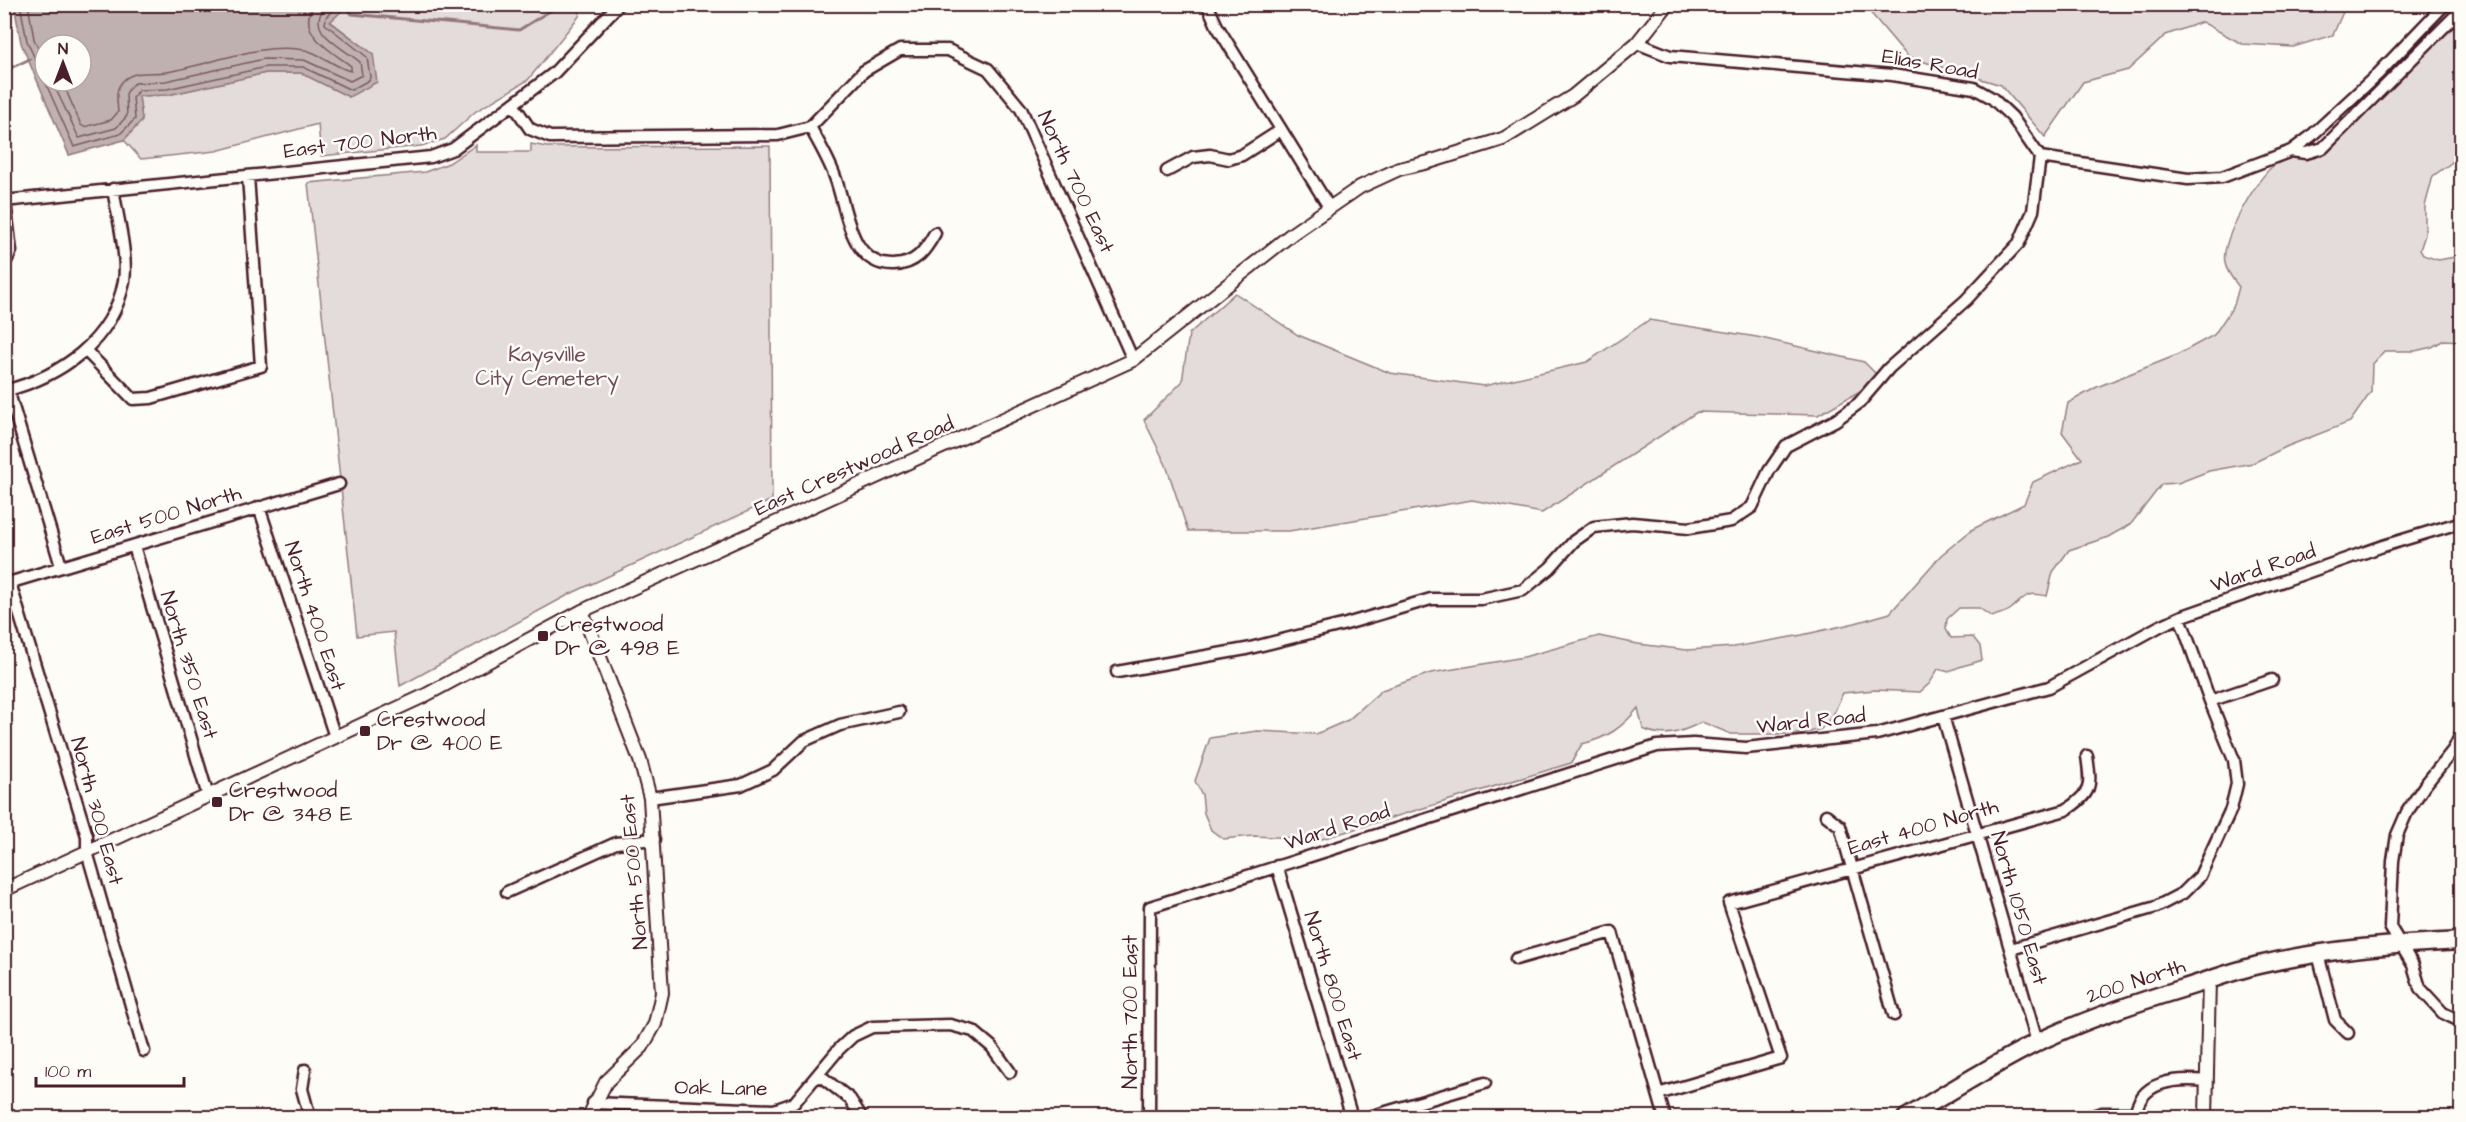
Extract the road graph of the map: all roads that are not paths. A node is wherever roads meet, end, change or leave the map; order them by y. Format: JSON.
{"nodes":[{"id":1,"x":619,"y":4,"type":"edge"},
{"id":2,"x":1207,"y":4,"type":"edge"},
{"id":3,"x":1668,"y":4,"type":"edge"},
{"id":4,"x":2445,"y":4,"type":"edge"},
{"id":5,"x":2462,"y":9,"type":"edge"},
{"id":6,"x":1637,"y":43,"type":"junction"},
{"id":7,"x":513,"y":104,"type":"junction"},
{"id":8,"x":810,"y":127,"type":"junction"},
{"id":9,"x":1281,"y":130,"type":"junction"},
{"id":10,"x":2290,"y":151,"type":"junction"},
{"id":11,"x":2040,"y":157,"type":"junction"},
{"id":12,"x":1167,"y":171,"type":"dead end"},
{"id":13,"x":248,"y":176,"type":"junction"},
{"id":14,"x":113,"y":189,"type":"junction"},
{"id":15,"x":5,"y":201,"type":"edge"},
{"id":16,"x":1329,"y":207,"type":"junction"},
{"id":17,"x":935,"y":233,"type":"dead end"},
{"id":18,"x":4,"y":265,"type":"edge"},
{"id":19,"x":86,"y":351,"type":"junction"},
{"id":20,"x":1133,"y":360,"type":"junction"},
{"id":21,"x":6,"y":391,"type":"edge"},
{"id":22,"x":339,"y":484,"type":"dead end"},
{"id":23,"x":259,"y":507,"type":"junction"},
{"id":24,"x":2462,"y":522,"type":"edge"},
{"id":25,"x":134,"y":546,"type":"junction"},
{"id":26,"x":61,"y":567,"type":"junction"},
{"id":27,"x":7,"y":583,"type":"edge"},
{"id":28,"x":582,"y":611,"type":"junction"},
{"id":29,"x":2180,"y":617,"type":"junction"},
{"id":30,"x":1117,"y":672,"type":"dead end"},
{"id":31,"x":2272,"y":680,"type":"dead end"},
{"id":32,"x":2210,"y":701,"type":"junction"},
{"id":33,"x":899,"y":712,"type":"dead end"},
{"id":34,"x":1943,"y":716,"type":"junction"},
{"id":35,"x":2462,"y":732,"type":"edge"},
{"id":36,"x":335,"y":737,"type":"junction"},
{"id":37,"x":2087,"y":756,"type":"dead end"},
{"id":38,"x":208,"y":796,"type":"junction"},
{"id":39,"x":650,"y":798,"type":"junction"},
{"id":40,"x":1826,"y":815,"type":"dead end"},
{"id":41,"x":1978,"y":835,"type":"junction"},
{"id":42,"x":654,"y":839,"type":"junction"},
{"id":43,"x":87,"y":852,"type":"junction"},
{"id":44,"x":1277,"y":866,"type":"junction"},
{"id":45,"x":1852,"y":870,"type":"junction"},
{"id":46,"x":4,"y":890,"type":"edge"},
{"id":47,"x":507,"y":892,"type":"dead end"},
{"id":48,"x":1150,"y":907,"type":"joint"},
{"id":49,"x":2462,"y":941,"type":"edge"},
{"id":50,"x":2400,"y":944,"type":"junction"},
{"id":51,"x":2011,"y":949,"type":"junction"},
{"id":52,"x":2318,"y":954,"type":"junction"},
{"id":53,"x":1516,"y":959,"type":"dead end"},
{"id":54,"x":2209,"y":980,"type":"junction"},
{"id":55,"x":1894,"y":1015,"type":"dead end"},
{"id":56,"x":2462,"y":1022,"type":"edge"},
{"id":57,"x":2348,"y":1033,"type":"dead end"},
{"id":58,"x":2037,"y":1042,"type":"junction"},
{"id":59,"x":144,"y":1050,"type":"dead end"},
{"id":60,"x":305,"y":1070,"type":"dead end"},
{"id":61,"x":1010,"y":1072,"type":"dead end"},
{"id":62,"x":818,"y":1074,"type":"junction"},
{"id":63,"x":2206,"y":1081,"type":"junction"},
{"id":64,"x":1485,"y":1083,"type":"dead end"},
{"id":65,"x":1658,"y":1094,"type":"junction"},
{"id":66,"x":593,"y":1103,"type":"junction"},
{"id":67,"x":2135,"y":1115,"type":"edge"},
{"id":68,"x":310,"y":1118,"type":"edge"},
{"id":69,"x":588,"y":1118,"type":"edge"},
{"id":70,"x":862,"y":1118,"type":"edge"},
{"id":71,"x":1149,"y":1118,"type":"edge"},
{"id":72,"x":1352,"y":1118,"type":"edge"},
{"id":73,"x":1366,"y":1118,"type":"edge"},
{"id":74,"x":1665,"y":1118,"type":"edge"},
{"id":75,"x":1906,"y":1118,"type":"edge"},
{"id":76,"x":2086,"y":1118,"type":"edge"},
{"id":77,"x":2206,"y":1118,"type":"edge"}],
"edges":[{"from":1,"to":7,"type":"street","name":"East 700 North"},
{"from":2,"to":9,"type":"street"},
{"from":3,"to":6,"type":"street","name":"East Crestwood Road"},
{"from":4,"to":10,"type":"street"},
{"from":5,"to":10,"type":"street"},
{"from":6,"to":11,"type":"street","name":"Elias Road"},
{"from":6,"to":16,"type":"street","name":"East Crestwood Road"},
{"from":7,"to":8,"type":"street"},
{"from":7,"to":13,"type":"street","name":"East 700 North"},
{"from":8,"to":17,"type":"street"},
{"from":8,"to":20,"type":"street","name":"North 700 East"},
{"from":9,"to":12,"type":"street"},
{"from":9,"to":16,"type":"street"},
{"from":10,"to":11,"type":"street"},
{"from":11,"to":30,"type":"street"},
{"from":13,"to":14,"type":"street","name":"East 700 North"},
{"from":13,"to":19,"type":"street"},
{"from":14,"to":15,"type":"street","name":"East 700 North"},
{"from":14,"to":19,"type":"street"},
{"from":15,"to":18,"type":"street"},
{"from":16,"to":20,"type":"street","name":"East Crestwood Road"},
{"from":19,"to":21,"type":"street"},
{"from":20,"to":28,"type":"street","name":"East Crestwood Road"},
{"from":21,"to":26,"type":"street"},
{"from":22,"to":23,"type":"street","name":"East 500 North"},
{"from":23,"to":25,"type":"street","name":"East 500 North"},
{"from":23,"to":36,"type":"street","name":"North 400 East"},
{"from":24,"to":29,"type":"street","name":"Ward Road"},
{"from":25,"to":26,"type":"street","name":"East 500 North"},
{"from":25,"to":38,"type":"street","name":"North 350 East"},
{"from":26,"to":27,"type":"street","name":"East 500 North"},
{"from":27,"to":43,"type":"street","name":"North 300 East"},
{"from":28,"to":36,"type":"street","name":"East Crestwood Road"},
{"from":28,"to":39,"type":"street","name":"North 500 East"},
{"from":29,"to":32,"type":"street"},
{"from":29,"to":34,"type":"street","name":"Ward Road"},
{"from":31,"to":32,"type":"street"},
{"from":32,"to":51,"type":"street"},
{"from":33,"to":39,"type":"street"},
{"from":34,"to":41,"type":"street","name":"North 1050 East"},
{"from":34,"to":44,"type":"street","name":"Ward Road"},
{"from":35,"to":50,"type":"street"},
{"from":36,"to":38,"type":"street","name":"East Crestwood Road"},
{"from":37,"to":41,"type":"street","name":"East 400 North"},
{"from":38,"to":43,"type":"street","name":"East Crestwood Road"},
{"from":39,"to":42,"type":"street","name":"North 500 East"},
{"from":40,"to":45,"type":"street"},
{"from":41,"to":45,"type":"street","name":"East 400 North"},
{"from":41,"to":51,"type":"street","name":"North 1050 East"},
{"from":42,"to":47,"type":"street"},
{"from":42,"to":66,"type":"street","name":"North 500 East"},
{"from":43,"to":46,"type":"street","name":"East Crestwood Road"},
{"from":43,"to":59,"type":"street","name":"North 300 East"},
{"from":44,"to":48,"type":"street","name":"Ward Road"},
{"from":44,"to":72,"type":"street","name":"North 800 East"},
{"from":45,"to":55,"type":"street"},
{"from":45,"to":65,"type":"street","name":"East 400 North"},
{"from":48,"to":71,"type":"street","name":"North 700 East"},
{"from":49,"to":50,"type":"main road"},
{"from":50,"to":52,"type":"main road","name":"200 North"},
{"from":50,"to":56,"type":"street"},
{"from":51,"to":58,"type":"street","name":"North 1050 East"},
{"from":52,"to":54,"type":"main road","name":"200 North"},
{"from":52,"to":57,"type":"street"},
{"from":53,"to":65,"type":"street"},
{"from":54,"to":58,"type":"main road","name":"200 North"},
{"from":54,"to":63,"type":"street"},
{"from":58,"to":75,"type":"main road","name":"200 North"},
{"from":60,"to":68,"type":"street"},
{"from":61,"to":62,"type":"street","name":"Oak Lane"},
{"from":62,"to":66,"type":"street","name":"Oak Lane"},
{"from":62,"to":70,"type":"street"},
{"from":63,"to":67,"type":"street"},
{"from":63,"to":77,"type":"street"},
{"from":64,"to":73,"type":"street"},
{"from":65,"to":74,"type":"street"},
{"from":66,"to":69,"type":"street","name":"North 500 East"},
{"from":67,"to":76,"type":"street"}]}
